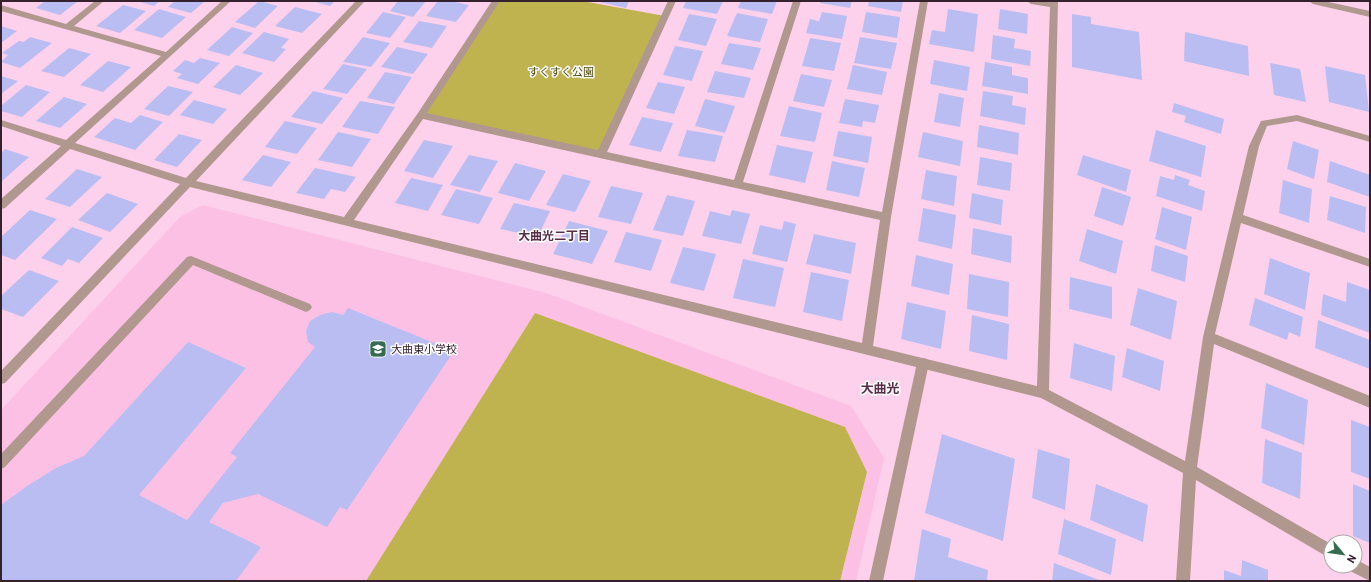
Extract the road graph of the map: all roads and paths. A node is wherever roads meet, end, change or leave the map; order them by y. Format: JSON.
{"nodes":[{"id":1,"x":100,"y":1,"type":"edge"},
{"id":2,"x":227,"y":1,"type":"edge"},
{"id":3,"x":360,"y":1,"type":"edge"},
{"id":4,"x":496,"y":1,"type":"edge"},
{"id":5,"x":672,"y":1,"type":"edge"},
{"id":6,"x":797,"y":1,"type":"edge"},
{"id":7,"x":924,"y":1,"type":"edge"},
{"id":8,"x":1031,"y":1,"type":"edge"},
{"id":9,"x":1313,"y":1,"type":"edge"},
{"id":10,"x":1054,"y":3,"type":"edge"},
{"id":11,"x":1,"y":8,"type":"edge"},
{"id":12,"x":1370,"y":14,"type":"edge"},
{"id":13,"x":67,"y":27,"type":"junction"},
{"id":14,"x":167,"y":55,"type":"junction"},
{"id":15,"x":421,"y":115,"type":"junction"},
{"id":16,"x":1,"y":123,"type":"edge"},
{"id":17,"x":1370,"y":139,"type":"edge"},
{"id":18,"x":68,"y":144,"type":"junction"},
{"id":19,"x":602,"y":153,"type":"junction"},
{"id":20,"x":188,"y":183,"type":"junction"},
{"id":21,"x":738,"y":183,"type":"junction"},
{"id":22,"x":1,"y":205,"type":"edge"},
{"id":23,"x":886,"y":217,"type":"junction"},
{"id":24,"x":1236,"y":217,"type":"junction"},
{"id":25,"x":347,"y":221,"type":"junction"},
{"id":26,"x":1370,"y":263,"type":"edge"},
{"id":27,"x":306,"y":307,"type":"dead end"},
{"id":28,"x":1209,"y":336,"type":"junction"},
{"id":29,"x":867,"y":349,"type":"junction"},
{"id":30,"x":923,"y":363,"type":"junction"},
{"id":31,"x":1,"y":379,"type":"edge"},
{"id":32,"x":1043,"y":393,"type":"junction"},
{"id":33,"x":1370,"y":402,"type":"edge"},
{"id":34,"x":1,"y":463,"type":"edge"},
{"id":35,"x":1190,"y":470,"type":"junction"},
{"id":36,"x":1323,"y":547,"type":"edge"},
{"id":37,"x":876,"y":581,"type":"edge"},
{"id":38,"x":1183,"y":581,"type":"edge"}],
"edges":[{"from":1,"to":13,"type":"street"},
{"from":2,"to":14,"type":"street"},
{"from":3,"to":20,"type":"street"},
{"from":4,"to":15,"type":"street"},
{"from":5,"to":19,"type":"street"},
{"from":6,"to":21,"type":"street"},
{"from":7,"to":23,"type":"street"},
{"from":8,"to":10,"type":"street"},
{"from":9,"to":12,"type":"street"},
{"from":10,"to":32,"type":"street"},
{"from":11,"to":13,"type":"street"},
{"from":13,"to":14,"type":"street"},
{"from":14,"to":18,"type":"street"},
{"from":15,"to":19,"type":"street"},
{"from":15,"to":25,"type":"street"},
{"from":16,"to":18,"type":"street"},
{"from":17,"to":24,"type":"street"},
{"from":18,"to":20,"type":"street"},
{"from":18,"to":22,"type":"street"},
{"from":19,"to":21,"type":"street"},
{"from":20,"to":25,"type":"street"},
{"from":20,"to":31,"type":"street"},
{"from":21,"to":23,"type":"street"},
{"from":23,"to":29,"type":"street"},
{"from":24,"to":26,"type":"street"},
{"from":24,"to":28,"type":"street"},
{"from":25,"to":29,"type":"street"},
{"from":27,"to":34,"type":"street"},
{"from":28,"to":33,"type":"street"},
{"from":28,"to":35,"type":"street"},
{"from":29,"to":30,"type":"street"},
{"from":30,"to":32,"type":"street"},
{"from":30,"to":37,"type":"street"},
{"from":32,"to":35,"type":"street"},
{"from":35,"to":36,"type":"street"},
{"from":35,"to":38,"type":"street"}]}
